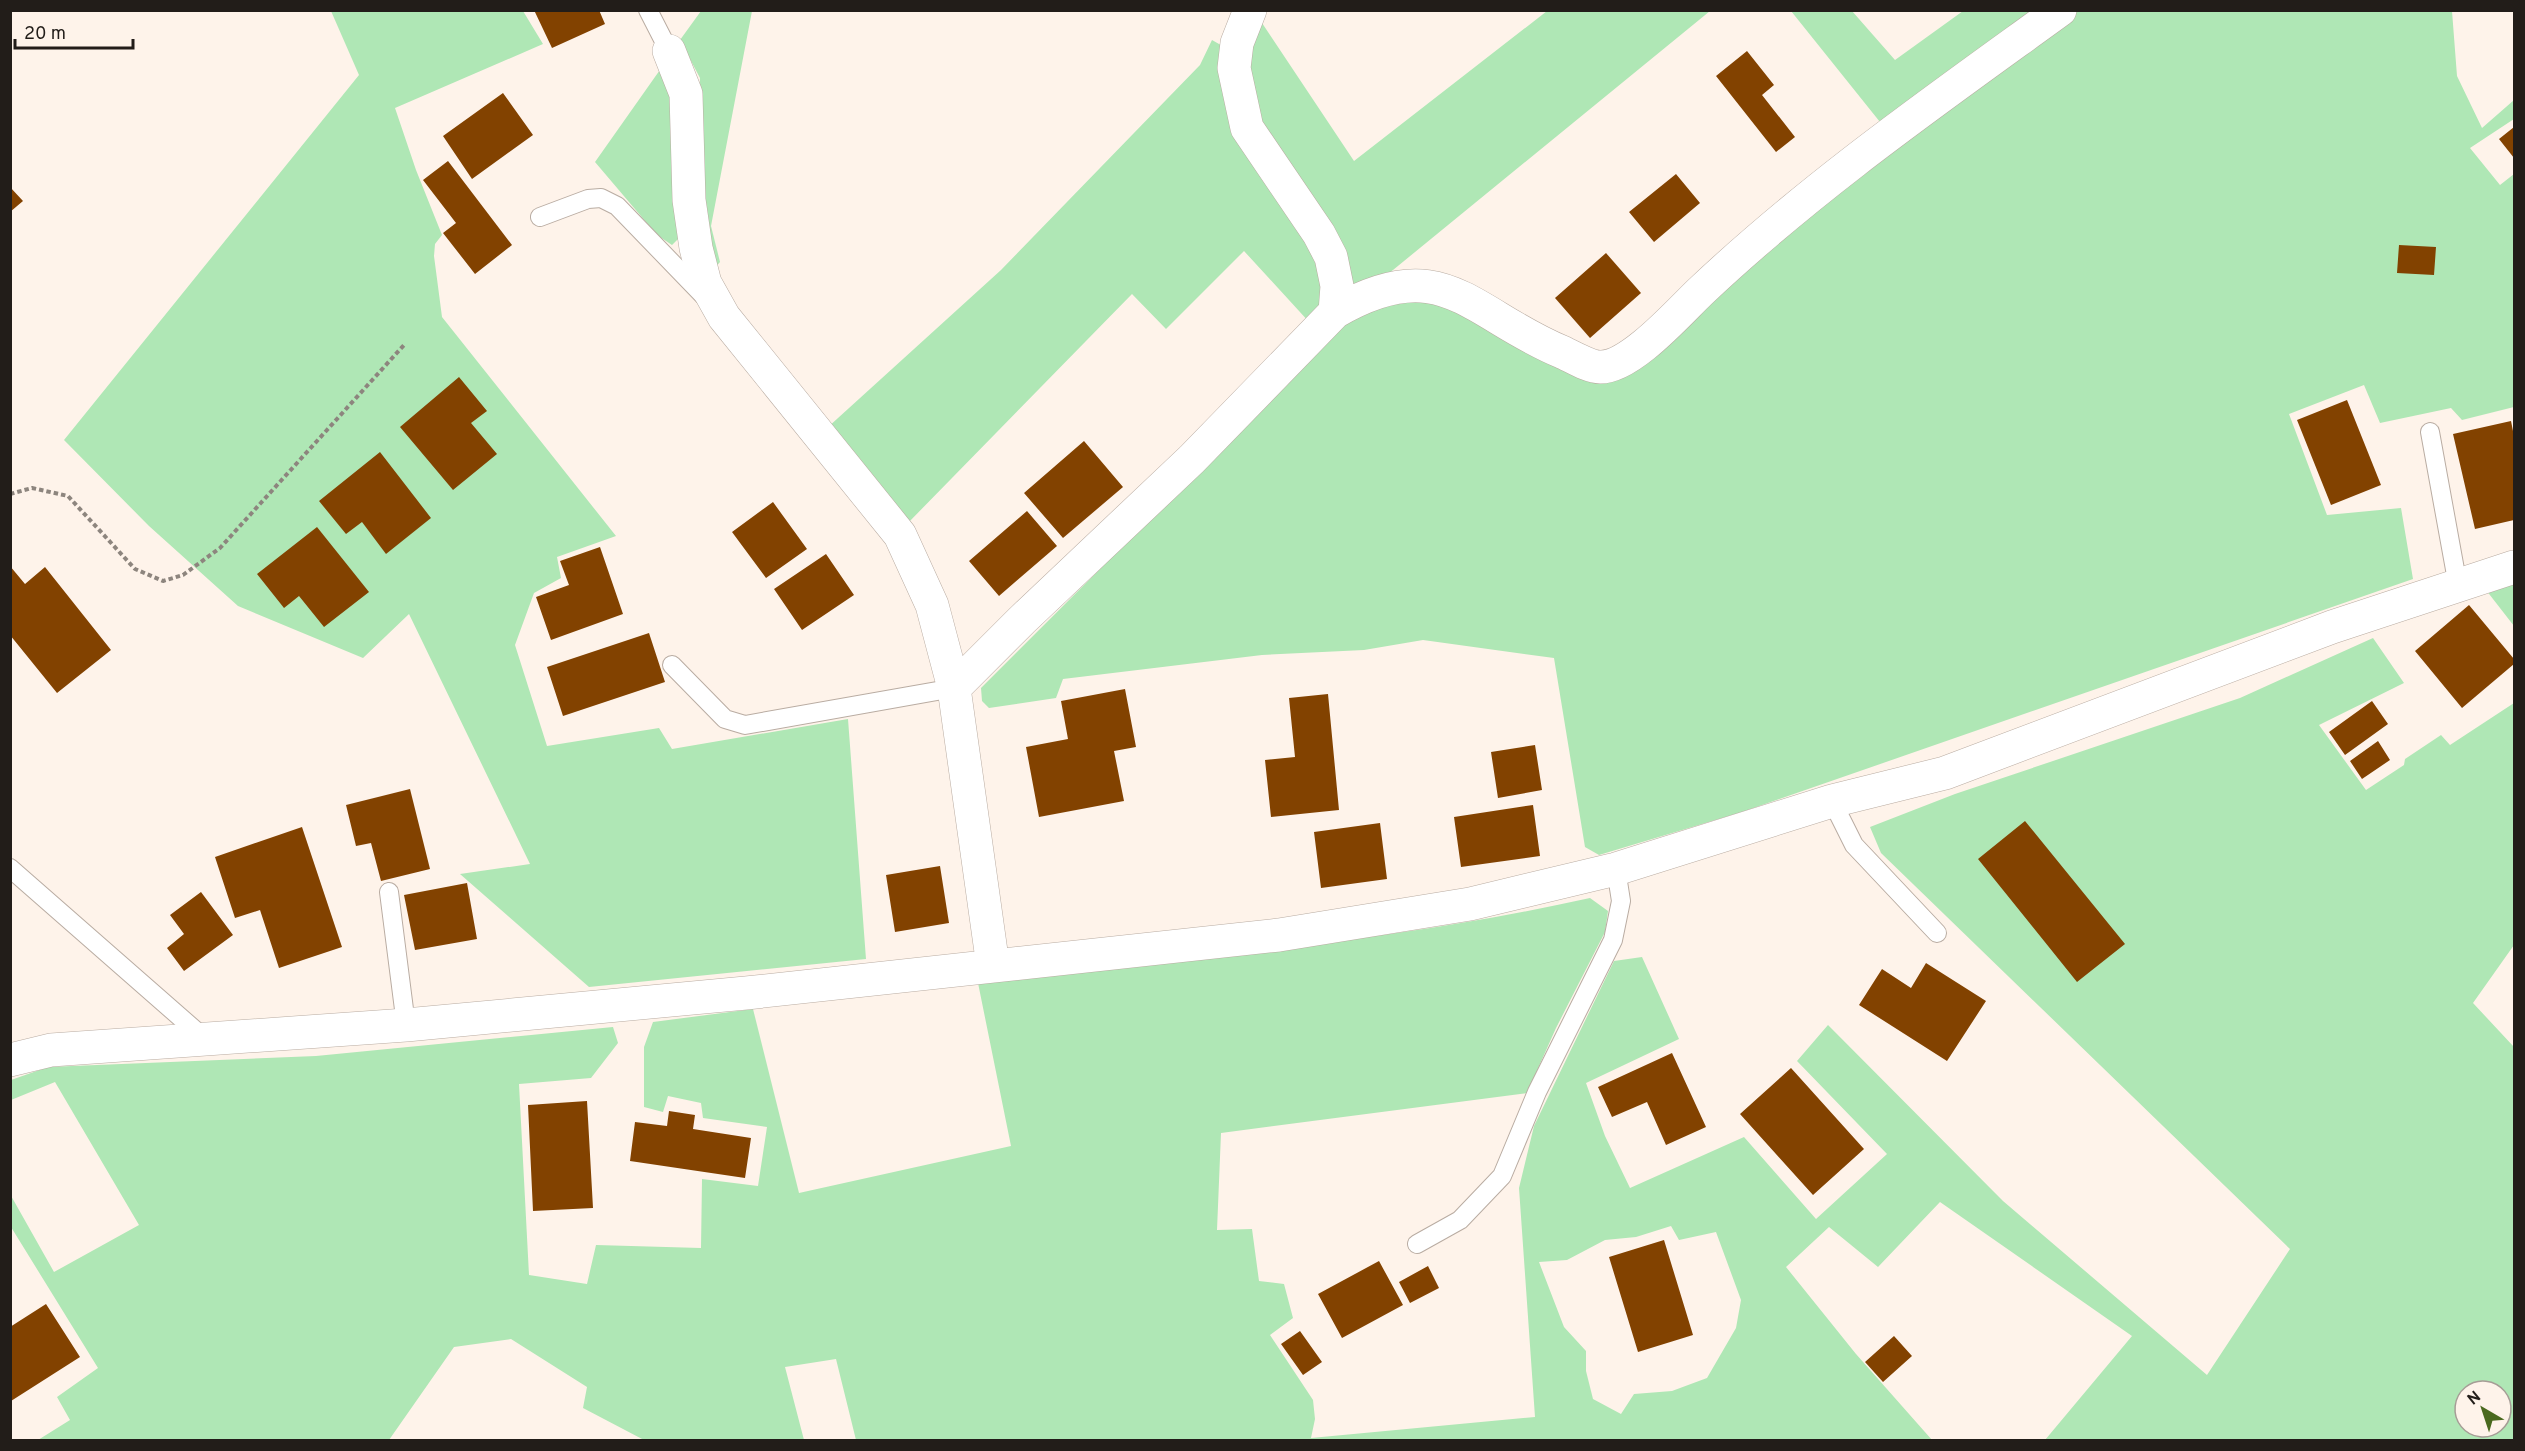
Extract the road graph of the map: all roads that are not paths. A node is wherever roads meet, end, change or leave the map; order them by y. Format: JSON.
{"nodes":[{"id":1,"x":648,"y":10,"type":"edge"},
{"id":2,"x":1250,"y":10,"type":"edge"},
{"id":3,"x":2060,"y":10,"type":"edge"},
{"id":4,"x":669,"y":51,"type":"joint"},
{"id":5,"x":540,"y":217,"type":"dead end"},
{"id":6,"x":1335,"y":312,"type":"junction"},
{"id":7,"x":724,"y":316,"type":"junction"},
{"id":8,"x":2430,"y":432,"type":"dead end"},
{"id":9,"x":2514,"y":567,"type":"edge"},
{"id":10,"x":2458,"y":586,"type":"junction"},
{"id":11,"x":672,"y":665,"type":"dead end"},
{"id":12,"x":954,"y":688,"type":"junction"},
{"id":13,"x":1832,"y":801,"type":"junction"},
{"id":14,"x":10,"y":868,"type":"edge"},
{"id":15,"x":1616,"y":869,"type":"junction"},
{"id":16,"x":389,"y":892,"type":"dead end"},
{"id":17,"x":1937,"y":933,"type":"dead end"},
{"id":18,"x":993,"y":966,"type":"junction"},
{"id":19,"x":406,"y":1024,"type":"junction"},
{"id":20,"x":204,"y":1038,"type":"junction"},
{"id":21,"x":10,"y":1060,"type":"edge"},
{"id":22,"x":1418,"y":1244,"type":"dead end"}],
"edges":[{"from":1,"to":4,"type":"lane"},
{"from":2,"to":6,"type":"street"},
{"from":3,"to":6,"type":"street"},
{"from":4,"to":7,"type":"street"},
{"from":5,"to":7,"type":"lane"},
{"from":6,"to":12,"type":"street"},
{"from":7,"to":12,"type":"street"},
{"from":8,"to":10,"type":"lane"},
{"from":9,"to":10,"type":"street"},
{"from":10,"to":13,"type":"street"},
{"from":11,"to":12,"type":"lane"},
{"from":12,"to":18,"type":"street"},
{"from":13,"to":15,"type":"street"},
{"from":13,"to":17,"type":"lane"},
{"from":14,"to":20,"type":"lane"},
{"from":15,"to":18,"type":"street"},
{"from":15,"to":22,"type":"lane"},
{"from":16,"to":19,"type":"lane"},
{"from":18,"to":19,"type":"street"},
{"from":19,"to":20,"type":"street"},
{"from":20,"to":21,"type":"street"}]}
